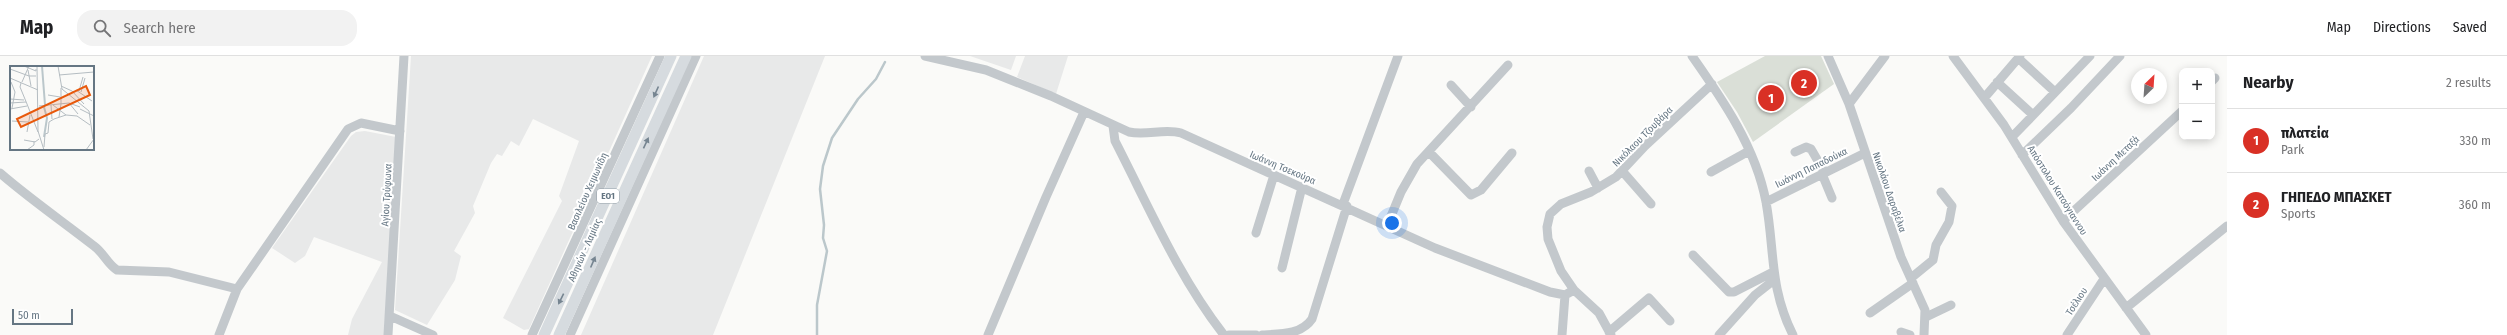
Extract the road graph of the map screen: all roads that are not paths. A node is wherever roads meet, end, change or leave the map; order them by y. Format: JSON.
{"nodes":[{"id":1,"x":404,"y":56,"type":"edge"},
{"id":2,"x":660,"y":56,"type":"edge"},
{"id":3,"x":672,"y":56,"type":"edge"},
{"id":4,"x":686,"y":56,"type":"edge"},
{"id":5,"x":696,"y":56,"type":"edge"},
{"id":6,"x":925,"y":56,"type":"edge"},
{"id":7,"x":1398,"y":56,"type":"edge"},
{"id":8,"x":1692,"y":56,"type":"edge"},
{"id":9,"x":1828,"y":56,"type":"edge"},
{"id":10,"x":1885,"y":56,"type":"edge"},
{"id":11,"x":1953,"y":56,"type":"edge"},
{"id":12,"x":2090,"y":56,"type":"edge"},
{"id":13,"x":2120,"y":56,"type":"edge"},
{"id":14,"x":2019,"y":57,"type":"edge"},
{"id":15,"x":1508,"y":65,"type":"dead end"},
{"id":16,"x":1997,"y":82,"type":"junction"},
{"id":17,"x":1712,"y":84,"type":"junction"},
{"id":18,"x":1451,"y":85,"type":"dead end"},
{"id":19,"x":2055,"y":92,"type":"junction"},
{"id":20,"x":1985,"y":97,"type":"junction"},
{"id":21,"x":1849,"y":104,"type":"junction"},
{"id":22,"x":1471,"y":107,"type":"junction"},
{"id":23,"x":1084,"y":112,"type":"junction"},
{"id":24,"x":2179,"y":114,"type":"edge"},
{"id":25,"x":2033,"y":115,"type":"junction"},
{"id":26,"x":1113,"y":126,"type":"junction"},
{"id":27,"x":400,"y":130,"type":"junction"},
{"id":28,"x":2012,"y":137,"type":"junction"},
{"id":29,"x":1749,"y":151,"type":"junction"},
{"id":30,"x":1429,"y":152,"type":"junction"},
{"id":31,"x":1795,"y":152,"type":"dead end"},
{"id":32,"x":1512,"y":153,"type":"dead end"},
{"id":33,"x":1865,"y":153,"type":"junction"},
{"id":34,"x":2022,"y":155,"type":"junction"},
{"id":35,"x":1589,"y":171,"type":"dead end"},
{"id":36,"x":1622,"y":172,"type":"junction"},
{"id":37,"x":1711,"y":172,"type":"dead end"},
{"id":38,"x":0,"y":173,"type":"edge"},
{"id":39,"x":1823,"y":174,"type":"junction"},
{"id":40,"x":1274,"y":175,"type":"junction"},
{"id":41,"x":1302,"y":187,"type":"junction"},
{"id":42,"x":1598,"y":188,"type":"junction"},
{"id":43,"x":1941,"y":192,"type":"dead end"},
{"id":44,"x":1832,"y":198,"type":"dead end"},
{"id":45,"x":1766,"y":202,"type":"junction"},
{"id":46,"x":1651,"y":204,"type":"dead end"},
{"id":47,"x":1345,"y":205,"type":"junction"},
{"id":48,"x":2063,"y":220,"type":"junction"},
{"id":49,"x":1387,"y":226,"type":"junction"},
{"id":50,"x":2227,"y":226,"type":"edge"},
{"id":51,"x":1256,"y":233,"type":"dead end"},
{"id":52,"x":1693,"y":255,"type":"dead end"},
{"id":53,"x":1282,"y":268,"type":"dead end"},
{"id":54,"x":1773,"y":276,"type":"junction"},
{"id":55,"x":2104,"y":279,"type":"junction"},
{"id":56,"x":1912,"y":280,"type":"junction"},
{"id":57,"x":237,"y":289,"type":"junction"},
{"id":58,"x":1574,"y":290,"type":"junction"},
{"id":59,"x":1565,"y":295,"type":"junction"},
{"id":60,"x":1950,"y":305,"type":"dead end"},
{"id":61,"x":2126,"y":308,"type":"junction"},
{"id":62,"x":1870,"y":313,"type":"dead end"},
{"id":63,"x":390,"y":316,"type":"junction"},
{"id":64,"x":1926,"y":317,"type":"junction"},
{"id":65,"x":1670,"y":321,"type":"dead end"},
{"id":66,"x":1610,"y":334,"type":"edge"},
{"id":67,"x":219,"y":335,"type":"edge"},
{"id":68,"x":388,"y":335,"type":"edge"},
{"id":69,"x":433,"y":335,"type":"edge"},
{"id":70,"x":532,"y":335,"type":"edge"},
{"id":71,"x":544,"y":335,"type":"edge"},
{"id":72,"x":559,"y":335,"type":"edge"},
{"id":73,"x":570,"y":335,"type":"edge"},
{"id":74,"x":988,"y":335,"type":"edge"},
{"id":75,"x":1224,"y":335,"type":"edge"},
{"id":76,"x":1229,"y":335,"type":"edge"},
{"id":77,"x":1256,"y":335,"type":"edge"},
{"id":78,"x":1262,"y":335,"type":"edge"},
{"id":79,"x":1562,"y":335,"type":"edge"},
{"id":80,"x":1719,"y":335,"type":"edge"},
{"id":81,"x":1793,"y":335,"type":"edge"},
{"id":82,"x":1924,"y":335,"type":"edge"},
{"id":83,"x":2067,"y":335,"type":"edge"},
{"id":84,"x":2146,"y":335,"type":"edge"}],
"edges":[{"from":1,"to":27,"type":"street","name":"Αγίου Τρύφωνα"},
{"from":2,"to":70,"type":"street","name":"Βασιλείου Χειμωνίδη"},
{"from":3,"to":71,"type":"main road","name":"Αθηνών - Λαμίας","number":"ΕΟ1","one_way":true},
{"from":72,"to":4,"type":"main road","name":"Αθηνών - Λαμίας","number":"ΕΟ1","one_way":true},
{"from":5,"to":73,"type":"street"},
{"from":6,"to":23,"type":"street","name":"Ιωάννη Τσεκούρα"},
{"from":7,"to":47,"type":"street"},
{"from":8,"to":17,"type":"street"},
{"from":9,"to":21,"type":"street","name":"Νικολάου Δαραβέλια"},
{"from":10,"to":21,"type":"street"},
{"from":11,"to":20,"type":"street","name":"Απόστολου Κατσόγιαννου"},
{"from":12,"to":19,"type":"street"},
{"from":13,"to":34,"type":"street"},
{"from":14,"to":16,"type":"street"},
{"from":14,"to":19,"type":"street"},
{"from":15,"to":22,"type":"street"},
{"from":16,"to":20,"type":"street"},
{"from":16,"to":25,"type":"street"},
{"from":17,"to":29,"type":"street"},
{"from":17,"to":36,"type":"street","name":"Νικόλαου Τζουβάρα"},
{"from":18,"to":22,"type":"street"},
{"from":19,"to":25,"type":"street"},
{"from":20,"to":28,"type":"street","name":"Απόστολου Κατσόγιαννου"},
{"from":21,"to":33,"type":"street","name":"Νικολάου Δαραβέλια"},
{"from":22,"to":30,"type":"street"},
{"from":23,"to":26,"type":"street","name":"Ιωάννη Τσεκούρα"},
{"from":23,"to":74,"type":"street"},
{"from":24,"to":48,"type":"street","name":"Ιωάννη Μεταξά"},
{"from":25,"to":28,"type":"street"},
{"from":26,"to":40,"type":"street","name":"Ιωάννη Τσεκούρα"},
{"from":26,"to":75,"type":"street"},
{"from":27,"to":57,"type":"street"},
{"from":27,"to":63,"type":"street","name":"Αγίου Τρύφωνα"},
{"from":28,"to":34,"type":"street","name":"Απόστολου Κατσόγιαννου"},
{"from":29,"to":37,"type":"street"},
{"from":29,"to":45,"type":"street"},
{"from":30,"to":32,"type":"street"},
{"from":30,"to":49,"type":"street"},
{"from":31,"to":39,"type":"street"},
{"from":33,"to":39,"type":"street","name":"Ιωάννη Παπαδούκα"},
{"from":33,"to":56,"type":"street","name":"Νικολάου Δαραβέλια"},
{"from":34,"to":48,"type":"street","name":"Απόστολου Κατσόγιαννου"},
{"from":35,"to":42,"type":"street"},
{"from":36,"to":42,"type":"street","name":"Νικόλαου Τζουβάρα"},
{"from":36,"to":46,"type":"street"},
{"from":38,"to":57,"type":"street"},
{"from":39,"to":44,"type":"street"},
{"from":39,"to":45,"type":"street","name":"Ιωάννη Παπαδούκα"},
{"from":40,"to":41,"type":"street","name":"Ιωάννη Τσεκούρα"},
{"from":40,"to":51,"type":"street"},
{"from":41,"to":47,"type":"street","name":"Ιωάννη Τσεκούρα"},
{"from":41,"to":53,"type":"street"},
{"from":42,"to":58,"type":"street","name":"Νικόλαου Τζουβάρα"},
{"from":43,"to":56,"type":"street"},
{"from":45,"to":54,"type":"street"},
{"from":47,"to":49,"type":"street","name":"Ιωάννη Τσεκούρα"},
{"from":47,"to":78,"type":"street"},
{"from":48,"to":55,"type":"street","name":"Απόστολου Κατσόγιαννου"},
{"from":49,"to":59,"type":"street","name":"Ιωάννη Τσεκούρα"},
{"from":50,"to":61,"type":"street"},
{"from":52,"to":54,"type":"street"},
{"from":54,"to":80,"type":"street"},
{"from":54,"to":81,"type":"street"},
{"from":55,"to":61,"type":"street","name":"Απόστολου Κατσόγιαννου"},
{"from":55,"to":83,"type":"street","name":"Τσέλιου"},
{"from":56,"to":62,"type":"street"},
{"from":56,"to":64,"type":"street","name":"Νικολάου Δαραβέλια"},
{"from":57,"to":67,"type":"street"},
{"from":58,"to":59,"type":"street"},
{"from":58,"to":66,"type":"street"},
{"from":59,"to":79,"type":"street"},
{"from":60,"to":64,"type":"street"},
{"from":61,"to":84,"type":"street","name":"Απόστολου Κατσόγιαννου"},
{"from":63,"to":68,"type":"street","name":"Αγίου Τρύφωνα"},
{"from":63,"to":69,"type":"street"},
{"from":64,"to":82,"type":"street","name":"Νικολάου Δαραβέλια"},
{"from":65,"to":66,"type":"street"},
{"from":76,"to":77,"type":"street"}]}
